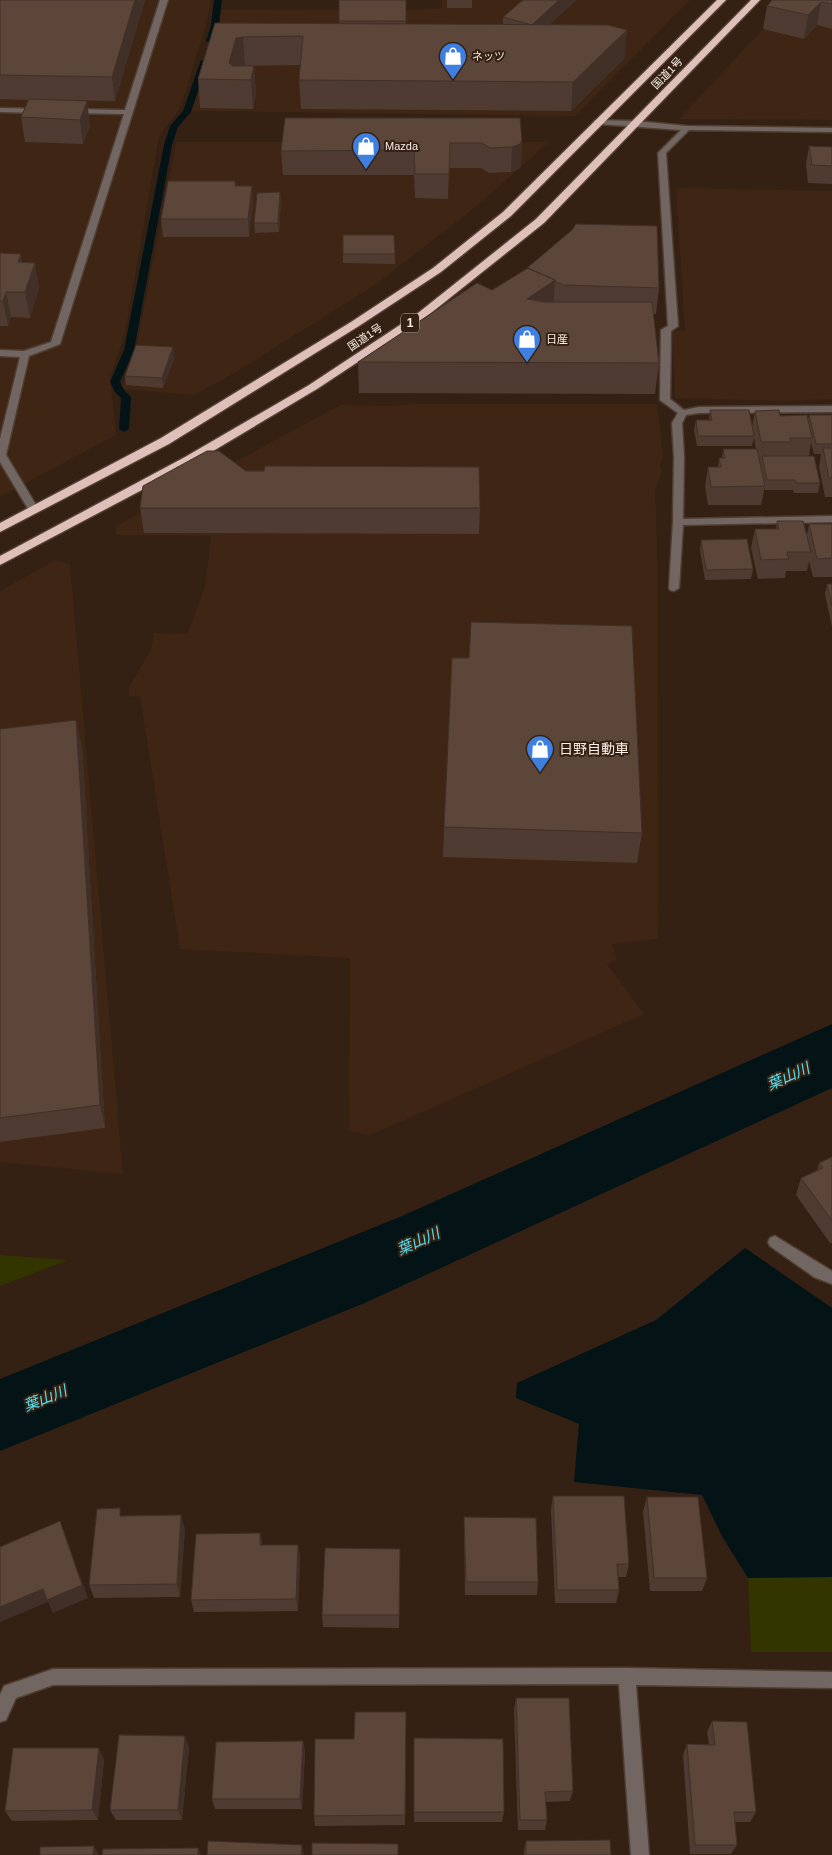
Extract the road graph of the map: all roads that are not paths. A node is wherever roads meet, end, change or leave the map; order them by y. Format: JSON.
{"nodes":[{"id":1,"x":164,"y":0,"type":"edge"},
{"id":2,"x":722,"y":0,"type":"edge"},
{"id":3,"x":756,"y":0,"type":"edge"},
{"id":4,"x":0,"y":110,"type":"edge"},
{"id":5,"x":49,"y":111,"type":"edge"},
{"id":6,"x":59,"y":111,"type":"edge"},
{"id":7,"x":128,"y":112,"type":"junction"},
{"id":8,"x":598,"y":122,"type":"junction"},
{"id":9,"x":636,"y":123,"type":"junction"},
{"id":10,"x":687,"y":128,"type":"junction"},
{"id":11,"x":832,"y":130,"type":"edge"},
{"id":12,"x":0,"y":353,"type":"edge"},
{"id":13,"x":25,"y":354,"type":"junction"},
{"id":14,"x":832,"y":409,"type":"edge"},
{"id":15,"x":682,"y":413,"type":"junction"},
{"id":16,"x":0,"y":455,"type":"edge"},
{"id":17,"x":34,"y":510,"type":"junction"},
{"id":18,"x":832,"y":519,"type":"edge"},
{"id":19,"x":678,"y":522,"type":"junction"},
{"id":20,"x":0,"y":528,"type":"edge"},
{"id":21,"x":0,"y":561,"type":"edge"},
{"id":22,"x":674,"y":588,"type":"dead end"},
{"id":23,"x":775,"y":1242,"type":"dead end"},
{"id":24,"x":832,"y":1278,"type":"edge"},
{"id":25,"x":627,"y":1676,"type":"junction"},
{"id":26,"x":832,"y":1680,"type":"edge"},
{"id":27,"x":0,"y":1714,"type":"edge"},
{"id":28,"x":640,"y":1855,"type":"edge"}],
"edges":[{"from":1,"to":7,"type":"street"},
{"from":2,"to":8,"type":"highway","name":"国道1号","number":"1"},
{"from":3,"to":9,"type":"highway","name":"国道1号","number":"1"},
{"from":4,"to":5,"type":"street"},
{"from":6,"to":7,"type":"street"},
{"from":7,"to":13,"type":"street"},
{"from":8,"to":9,"type":"street"},
{"from":8,"to":17,"type":"highway","name":"国道1号","number":"1"},
{"from":9,"to":10,"type":"street"},
{"from":9,"to":21,"type":"highway","name":"国道1号","number":"1"},
{"from":10,"to":11,"type":"street"},
{"from":10,"to":15,"type":"street"},
{"from":12,"to":13,"type":"street"},
{"from":13,"to":16,"type":"street"},
{"from":14,"to":15,"type":"street"},
{"from":15,"to":19,"type":"street"},
{"from":16,"to":17,"type":"street"},
{"from":17,"to":20,"type":"highway","name":"国道1号","number":"1"},
{"from":18,"to":19,"type":"street"},
{"from":19,"to":22,"type":"street"},
{"from":23,"to":24,"type":"street"},
{"from":25,"to":26,"type":"street"},
{"from":25,"to":27,"type":"street"},
{"from":25,"to":28,"type":"street"}]}
